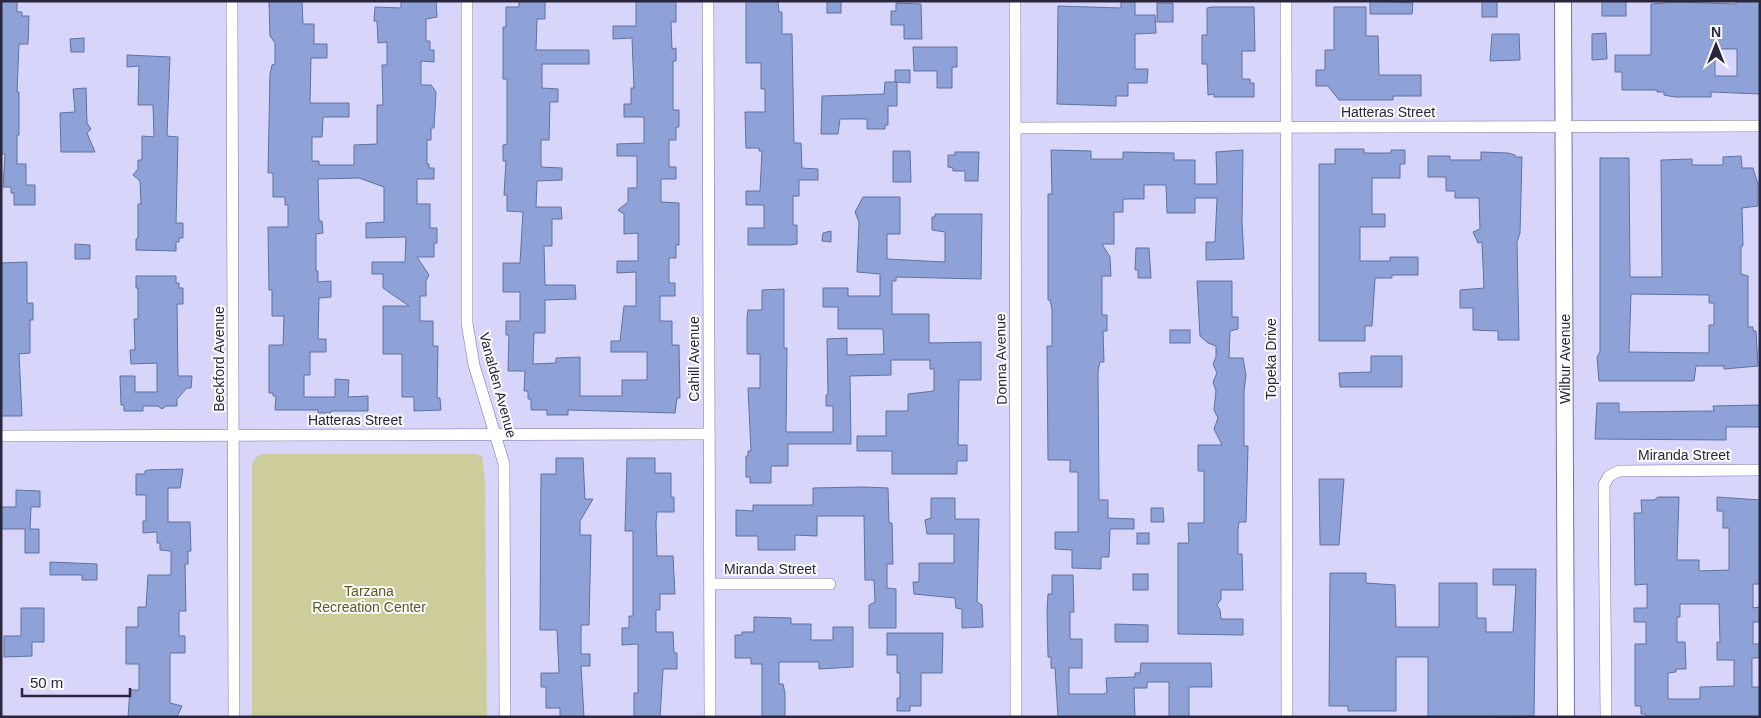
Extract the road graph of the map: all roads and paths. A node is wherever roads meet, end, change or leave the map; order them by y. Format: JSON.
{"nodes":[{"id":1,"x":232,"y":1,"type":"edge"},
{"id":2,"x":467,"y":1,"type":"edge"},
{"id":3,"x":708,"y":1,"type":"edge"},
{"id":4,"x":1015,"y":1,"type":"edge"},
{"id":5,"x":1286,"y":1,"type":"edge"},
{"id":6,"x":1563,"y":1,"type":"edge"},
{"id":7,"x":1760,"y":126,"type":"edge"},
{"id":8,"x":1286,"y":127,"type":"junction"},
{"id":9,"x":1564,"y":127,"type":"junction"},
{"id":10,"x":1015,"y":128,"type":"junction"},
{"id":11,"x":495,"y":434,"type":"junction"},
{"id":12,"x":709,"y":434,"type":"junction"},
{"id":13,"x":1,"y":436,"type":"edge"},
{"id":14,"x":234,"y":436,"type":"junction"},
{"id":15,"x":1760,"y":470,"type":"edge"},
{"id":16,"x":710,"y":584,"type":"junction"},
{"id":17,"x":830,"y":584,"type":"dead end"},
{"id":18,"x":234,"y":717,"type":"edge"},
{"id":19,"x":505,"y":717,"type":"edge"},
{"id":20,"x":710,"y":717,"type":"edge"},
{"id":21,"x":1016,"y":717,"type":"edge"},
{"id":22,"x":1287,"y":717,"type":"edge"},
{"id":23,"x":1566,"y":717,"type":"edge"},
{"id":24,"x":1606,"y":717,"type":"edge"}],
"edges":[{"from":1,"to":14,"type":"street","name":"Beckford Avenue"},
{"from":2,"to":11,"type":"street","name":"Vanalden Avenue"},
{"from":3,"to":12,"type":"street","name":"Cahill Avenue"},
{"from":4,"to":10,"type":"street","name":"Donna Avenue"},
{"from":5,"to":8,"type":"street","name":"Topeka Drive"},
{"from":6,"to":9,"type":"main road","name":"Wilbur Avenue"},
{"from":7,"to":9,"type":"street","name":"Hatteras Street"},
{"from":8,"to":9,"type":"street","name":"Hatteras Street"},
{"from":8,"to":10,"type":"street","name":"Hatteras Street"},
{"from":8,"to":22,"type":"street","name":"Topeka Drive"},
{"from":9,"to":23,"type":"main road","name":"Wilbur Avenue"},
{"from":10,"to":21,"type":"street","name":"Donna Avenue"},
{"from":11,"to":12,"type":"street","name":"Hatteras Street"},
{"from":11,"to":14,"type":"street","name":"Hatteras Street"},
{"from":11,"to":19,"type":"street","name":"Vanalden Avenue"},
{"from":12,"to":16,"type":"street","name":"Cahill Avenue"},
{"from":13,"to":14,"type":"street","name":"Hatteras Street"},
{"from":14,"to":18,"type":"street","name":"Beckford Avenue"},
{"from":15,"to":24,"type":"street","name":"Miranda Street"},
{"from":16,"to":17,"type":"street","name":"Miranda Street"},
{"from":16,"to":20,"type":"street","name":"Cahill Avenue"}]}
